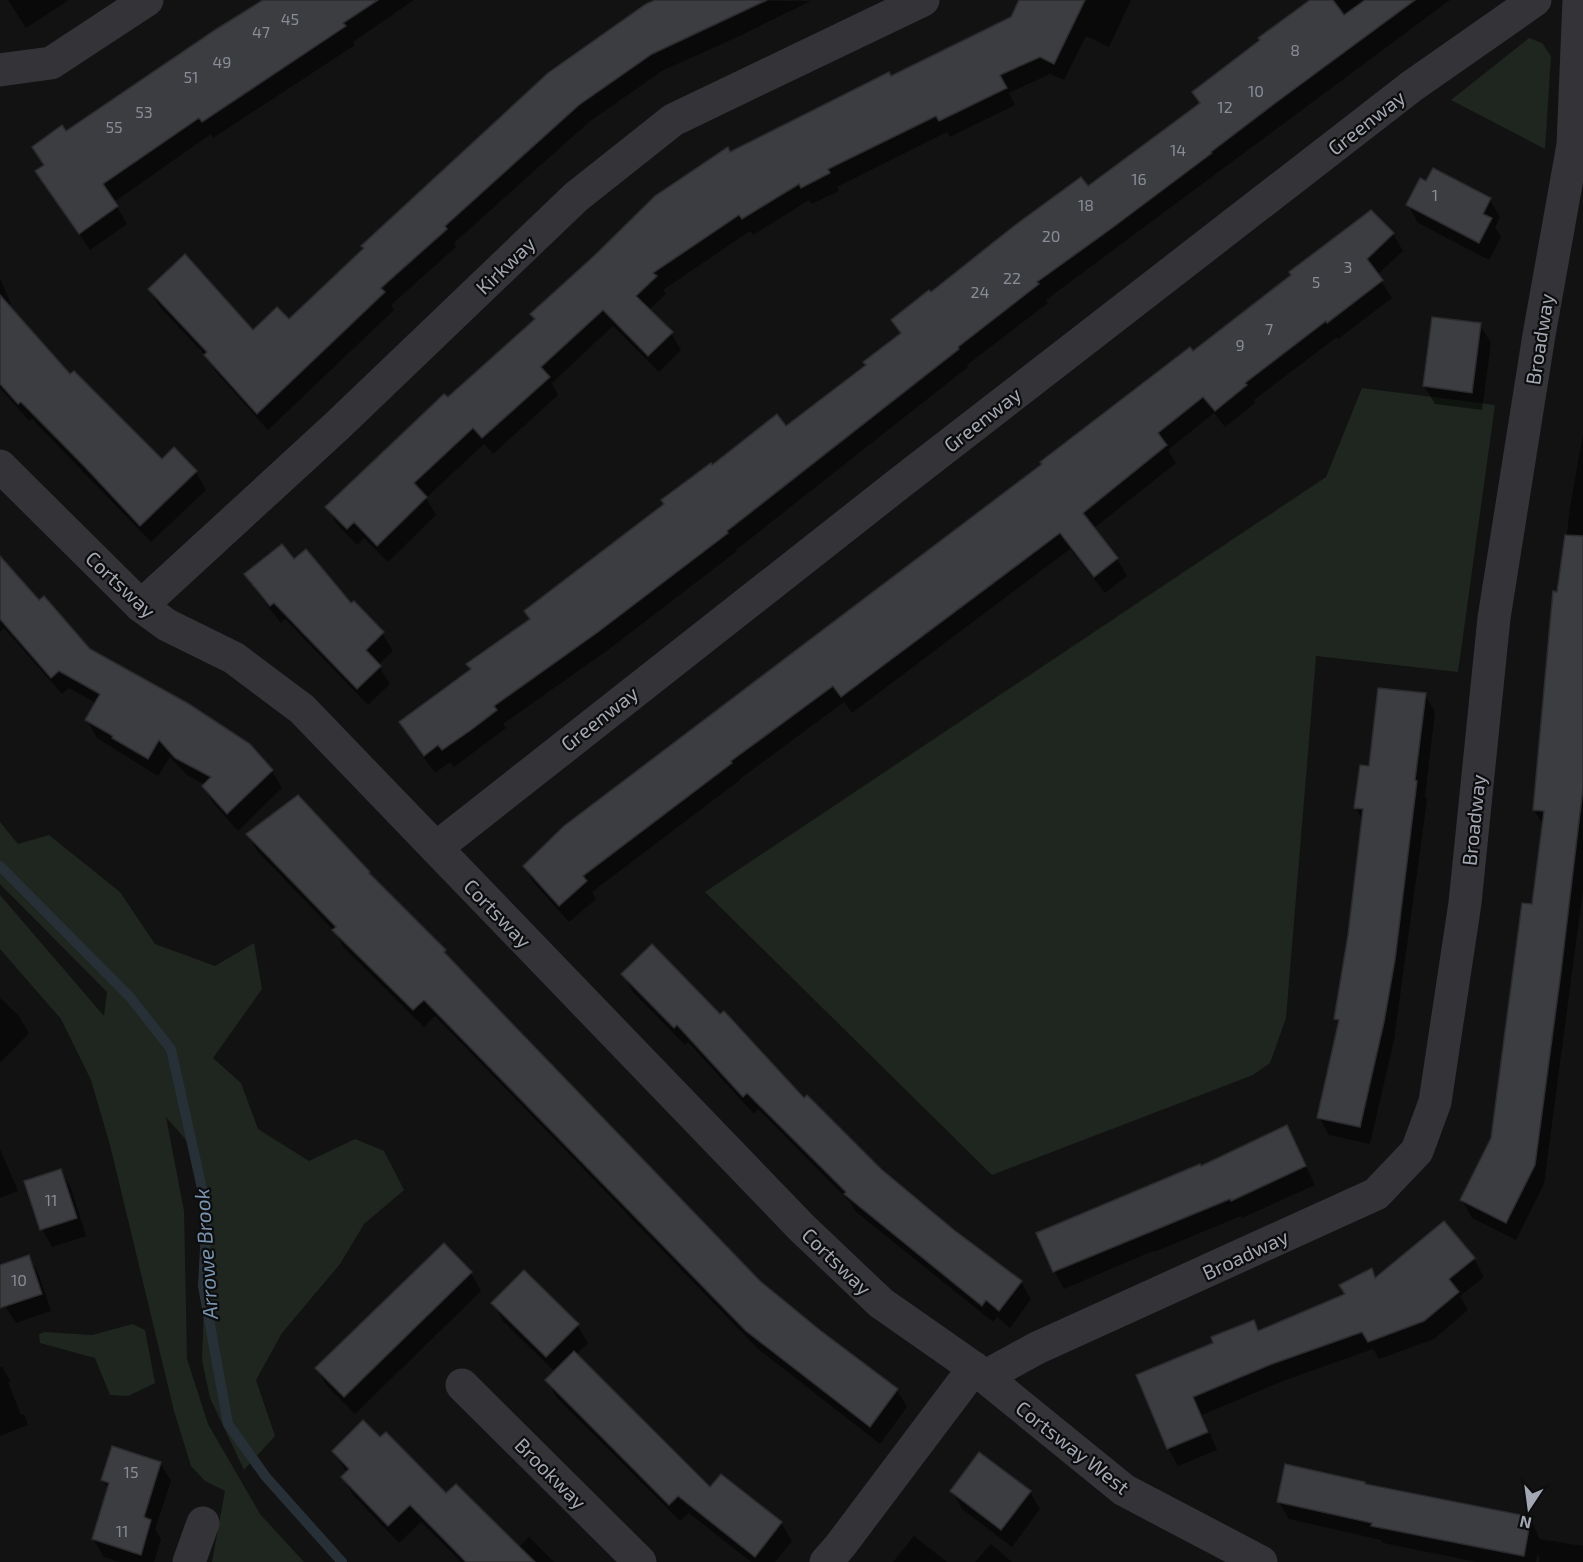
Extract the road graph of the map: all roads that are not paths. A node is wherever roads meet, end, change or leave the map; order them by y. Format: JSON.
{"nodes":[{"id":1,"x":147,"y":0,"type":"edge"},
{"id":2,"x":923,"y":0,"type":"edge"},
{"id":3,"x":1535,"y":0,"type":"edge"},
{"id":4,"x":1579,"y":0,"type":"edge"},
{"id":5,"x":0,"y":70,"type":"edge"},
{"id":6,"x":0,"y":466,"type":"edge"},
{"id":7,"x":141,"y":606,"type":"junction"},
{"id":8,"x":436,"y":848,"type":"junction"},
{"id":9,"x":979,"y":1373,"type":"junction"},
{"id":10,"x":462,"y":1385,"type":"dead end"},
{"id":11,"x":203,"y":1523,"type":"dead end"},
{"id":12,"x":189,"y":1562,"type":"edge"},
{"id":13,"x":640,"y":1562,"type":"edge"},
{"id":14,"x":826,"y":1562,"type":"edge"},
{"id":15,"x":1261,"y":1562,"type":"edge"}],
"edges":[{"from":1,"to":5,"type":"street"},
{"from":2,"to":7,"type":"street","name":"Kirkway"},
{"from":3,"to":8,"type":"street","name":"Greenway"},
{"from":4,"to":9,"type":"street","name":"Broadway"},
{"from":6,"to":7,"type":"street","name":"Cortsway"},
{"from":7,"to":8,"type":"street","name":"Cortsway"},
{"from":8,"to":9,"type":"street","name":"Cortsway"},
{"from":9,"to":14,"type":"street"},
{"from":9,"to":15,"type":"street","name":"Cortsway West"},
{"from":10,"to":13,"type":"street","name":"Brookway"},
{"from":11,"to":12,"type":"street"}]}
